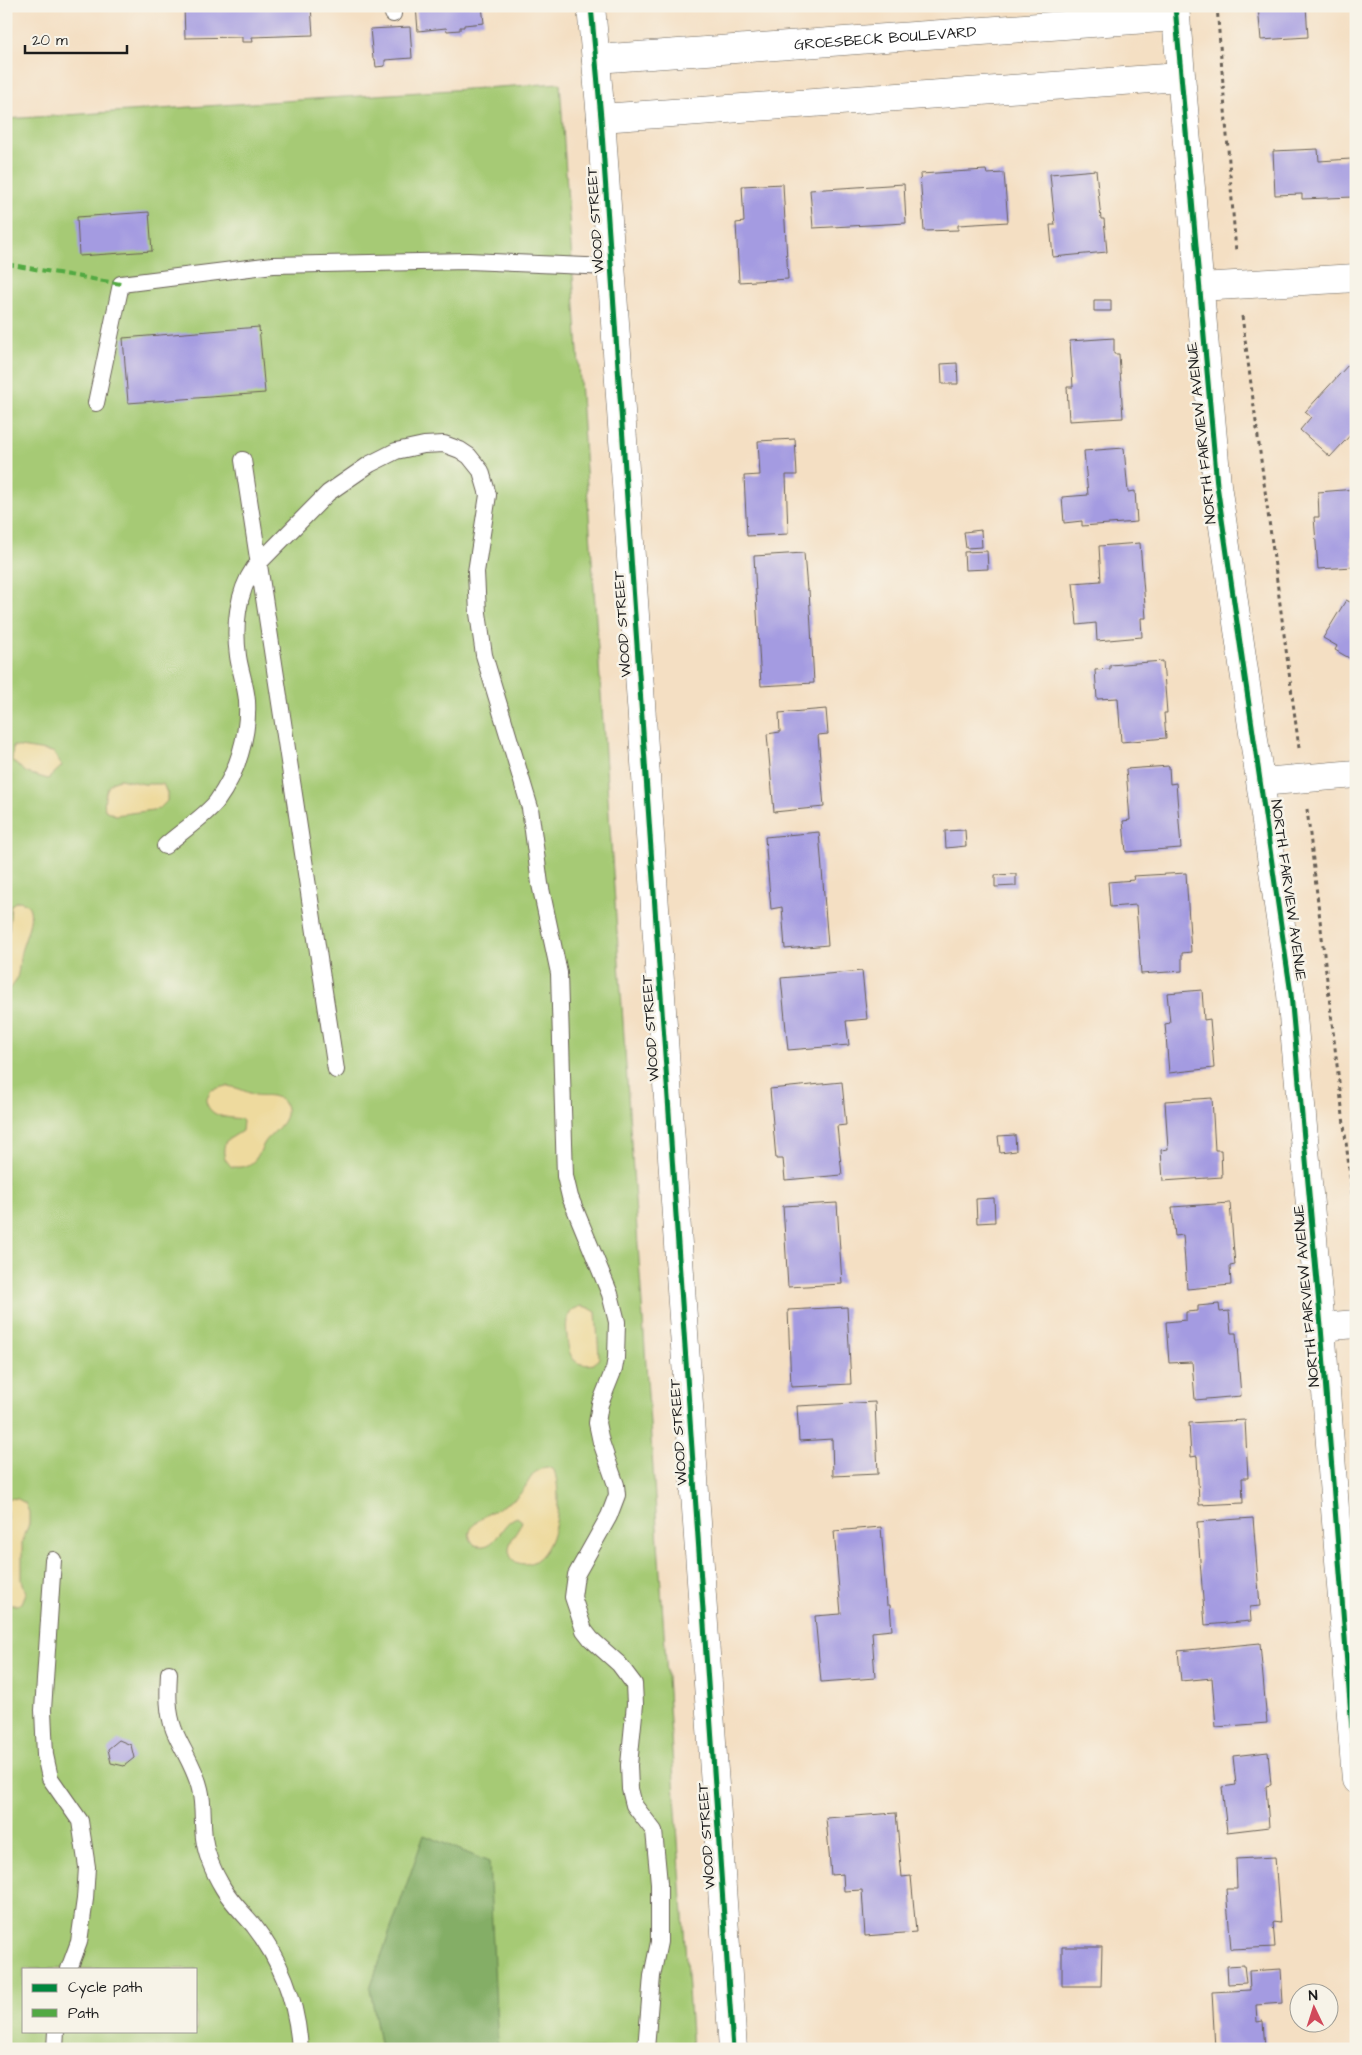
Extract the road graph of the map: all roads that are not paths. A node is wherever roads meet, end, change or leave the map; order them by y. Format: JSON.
{"nodes":[{"id":1,"x":592,"y":6,"type":"edge"},
{"id":2,"x":1175,"y":12,"type":"edge"},
{"id":3,"x":596,"y":59,"type":"junction"},
{"id":4,"x":1180,"y":77,"type":"junction"},
{"id":5,"x":601,"y":118,"type":"junction"},
{"id":6,"x":610,"y":266,"type":"junction"},
{"id":7,"x":1356,"y":278,"type":"edge"},
{"id":8,"x":1199,"y":287,"type":"junction"},
{"id":9,"x":96,"y":403,"type":"dead end"},
{"id":10,"x":242,"y":460,"type":"dead end"},
{"id":11,"x":258,"y":563,"type":"junction"},
{"id":12,"x":1356,"y":774,"type":"edge"},
{"id":13,"x":1261,"y":782,"type":"junction"},
{"id":14,"x":165,"y":846,"type":"dead end"},
{"id":15,"x":336,"y":1070,"type":"dead end"},
{"id":16,"x":1356,"y":1324,"type":"edge"},
{"id":17,"x":1321,"y":1327,"type":"junction"},
{"id":18,"x":53,"y":1560,"type":"dead end"},
{"id":19,"x":169,"y":1673,"type":"dead end"},
{"id":20,"x":1356,"y":1780,"type":"edge"},
{"id":21,"x":69,"y":1968,"type":"edge"},
{"id":22,"x":56,"y":2032,"type":"edge"},
{"id":23,"x":55,"y":2049,"type":"edge"},
{"id":24,"x":300,"y":2049,"type":"edge"},
{"id":25,"x":646,"y":2049,"type":"edge"},
{"id":26,"x":733,"y":2049,"type":"edge"}],
"edges":[{"from":1,"to":3,"type":"street","name":"WOOD STREET"},
{"from":2,"to":3,"type":"street","name":"GROESBECK BOULEVARD"},
{"from":2,"to":4,"type":"street","name":"NORTH FAIRVIEW AVENUE"},
{"from":3,"to":5,"type":"street","name":"WOOD STREET"},
{"from":4,"to":5,"type":"street"},
{"from":4,"to":8,"type":"street","name":"NORTH FAIRVIEW AVENUE"},
{"from":5,"to":6,"type":"street","name":"WOOD STREET"},
{"from":6,"to":9,"type":"lane"},
{"from":6,"to":26,"type":"street","name":"WOOD STREET"},
{"from":7,"to":8,"type":"street"},
{"from":8,"to":13,"type":"street","name":"NORTH FAIRVIEW AVENUE"},
{"from":10,"to":11,"type":"lane"},
{"from":11,"to":14,"type":"lane"},
{"from":11,"to":15,"type":"lane"},
{"from":11,"to":25,"type":"lane"},
{"from":12,"to":13,"type":"street"},
{"from":13,"to":17,"type":"street","name":"NORTH FAIRVIEW AVENUE"},
{"from":16,"to":17,"type":"street"},
{"from":17,"to":20,"type":"street","name":"NORTH FAIRVIEW AVENUE"},
{"from":18,"to":21,"type":"lane"},
{"from":19,"to":24,"type":"lane"},
{"from":22,"to":23,"type":"lane"}]}
